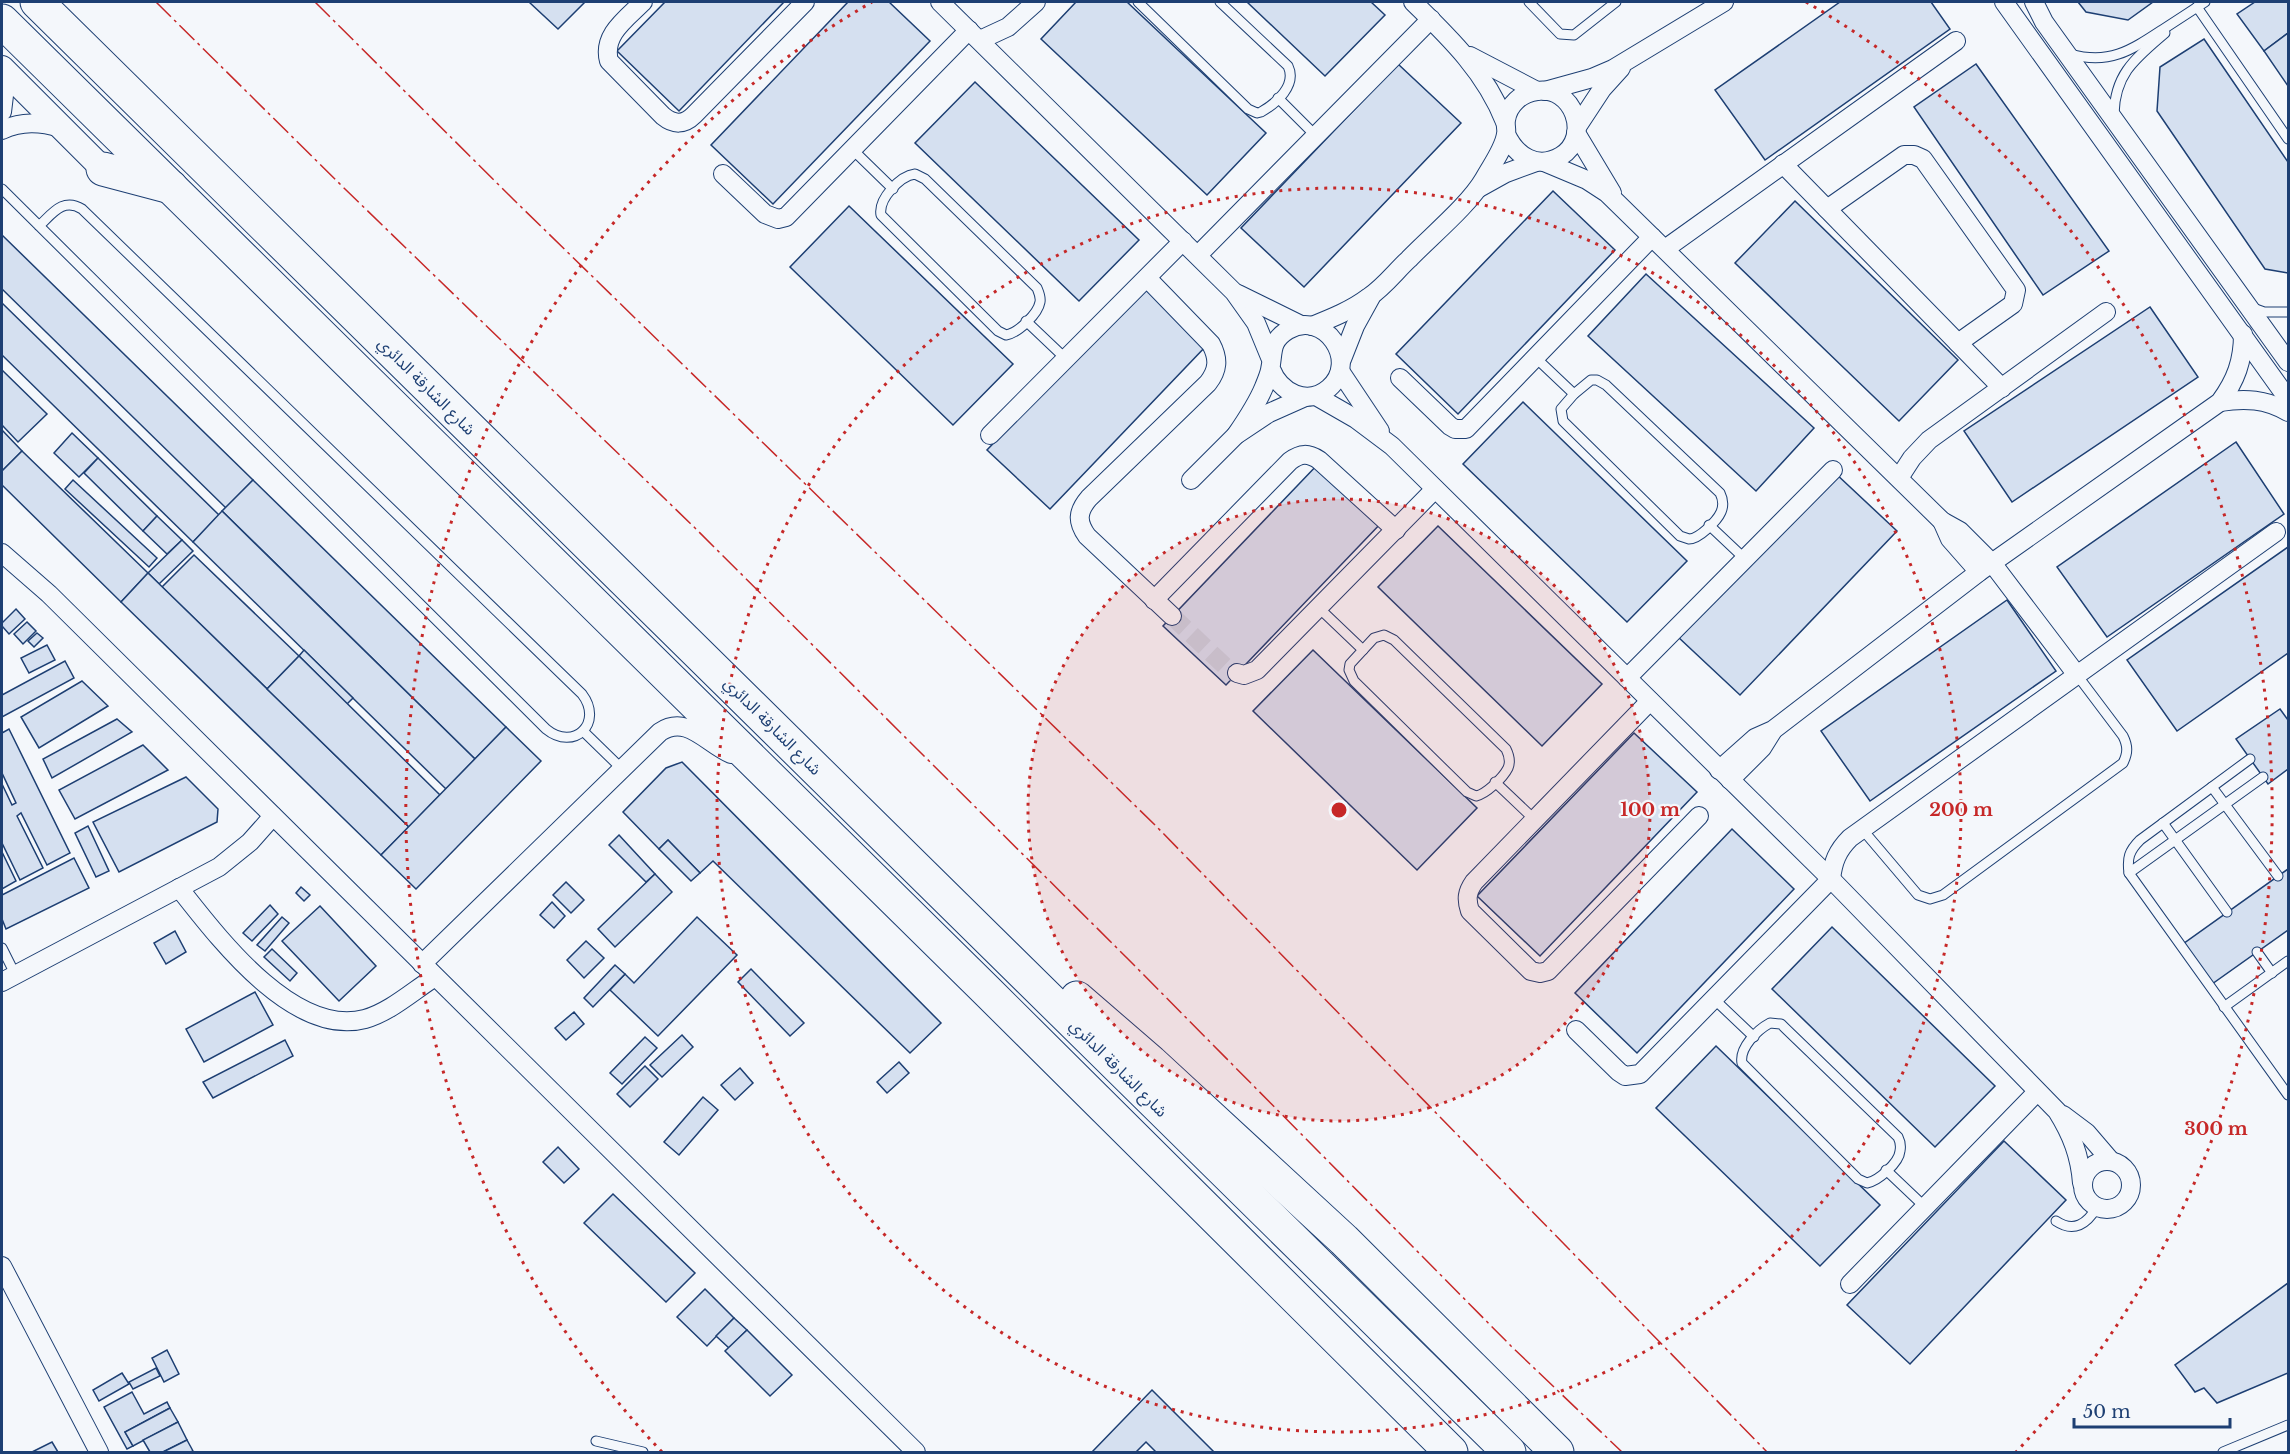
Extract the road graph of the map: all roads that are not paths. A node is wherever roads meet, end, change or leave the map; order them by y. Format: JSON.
{"nodes":[{"id":1,"x":37,"y":2,"type":"edge"},
{"id":2,"x":643,"y":2,"type":"edge"},
{"id":3,"x":805,"y":2,"type":"edge"},
{"id":4,"x":940,"y":2,"type":"edge"},
{"id":5,"x":1138,"y":2,"type":"edge"},
{"id":6,"x":1220,"y":2,"type":"edge"},
{"id":7,"x":1413,"y":2,"type":"edge"},
{"id":8,"x":1529,"y":2,"type":"edge"},
{"id":9,"x":1598,"y":2,"type":"edge"},
{"id":10,"x":1616,"y":2,"type":"edge"},
{"id":11,"x":1724,"y":2,"type":"edge"},
{"id":12,"x":2004,"y":2,"type":"edge"},
{"id":13,"x":2034,"y":2,"type":"edge"},
{"id":14,"x":1028,"y":4,"type":"edge"},
{"id":15,"x":2201,"y":4,"type":"edge"},
{"id":16,"x":1606,"y":10,"type":"junction"},
{"id":17,"x":1431,"y":20,"type":"junction"},
{"id":18,"x":2,"y":21,"type":"edge"},
{"id":19,"x":974,"y":35,"type":"junction"},
{"id":20,"x":1956,"y":41,"type":"dead end"},
{"id":21,"x":1461,"y":50,"type":"junction"},
{"id":22,"x":2069,"y":54,"type":"junction"},
{"id":23,"x":1634,"y":57,"type":"junction"},
{"id":24,"x":3,"y":69,"type":"edge"},
{"id":25,"x":1541,"y":91,"type":"junction"},
{"id":26,"x":1278,"y":98,"type":"junction"},
{"id":27,"x":2,"y":112,"type":"edge"},
{"id":28,"x":2114,"y":117,"type":"junction"},
{"id":29,"x":61,"y":128,"type":"junction"},
{"id":30,"x":1506,"y":128,"type":"junction"},
{"id":31,"x":2,"y":130,"type":"edge"},
{"id":32,"x":1577,"y":130,"type":"junction"},
{"id":33,"x":1316,"y":136,"type":"junction"},
{"id":34,"x":2289,"y":139,"type":"edge"},
{"id":35,"x":852,"y":149,"type":"junction"},
{"id":36,"x":1540,"y":162,"type":"junction"},
{"id":37,"x":1783,"y":164,"type":"junction"},
{"id":38,"x":103,"y":169,"type":"joint"},
{"id":39,"x":723,"y":174,"type":"dead end"},
{"id":40,"x":172,"y":187,"type":"junction"},
{"id":41,"x":2,"y":189,"type":"edge"},
{"id":42,"x":893,"y":189,"type":"junction"},
{"id":43,"x":1478,"y":189,"type":"junction"},
{"id":44,"x":1624,"y":209,"type":"junction"},
{"id":45,"x":1827,"y":209,"type":"junction"},
{"id":46,"x":39,"y":226,"type":"junction"},
{"id":47,"x":1184,"y":241,"type":"junction"},
{"id":48,"x":1659,"y":243,"type":"junction"},
{"id":49,"x":1198,"y":255,"type":"junction"},
{"id":50,"x":1147,"y":278,"type":"junction"},
{"id":51,"x":1234,"y":292,"type":"junction"},
{"id":52,"x":1372,"y":296,"type":"junction"},
{"id":53,"x":2250,"y":308,"type":"junction"},
{"id":54,"x":2106,"y":312,"type":"dead end"},
{"id":55,"x":2289,"y":312,"type":"edge"},
{"id":56,"x":1026,"y":321,"type":"junction"},
{"id":57,"x":1306,"y":326,"type":"junction"},
{"id":58,"x":2243,"y":334,"type":"junction"},
{"id":59,"x":1958,"y":343,"type":"junction"},
{"id":60,"x":1536,"y":358,"type":"junction"},
{"id":61,"x":1066,"y":359,"type":"junction"},
{"id":62,"x":2289,"y":362,"type":"edge"},
{"id":63,"x":1270,"y":363,"type":"junction"},
{"id":64,"x":1341,"y":365,"type":"junction"},
{"id":65,"x":1400,"y":378,"type":"dead end"},
{"id":66,"x":2002,"y":388,"type":"junction"},
{"id":67,"x":1574,"y":394,"type":"junction"},
{"id":68,"x":1311,"y":396,"type":"junction"},
{"id":69,"x":2289,"y":399,"type":"edge"},
{"id":70,"x":2220,"y":402,"type":"junction"},
{"id":71,"x":2289,"y":412,"type":"edge"},
{"id":72,"x":990,"y":435,"type":"dead end"},
{"id":73,"x":1236,"y":435,"type":"junction"},
{"id":74,"x":1392,"y":446,"type":"junction"},
{"id":75,"x":1833,"y":470,"type":"dead end"},
{"id":76,"x":1899,"y":478,"type":"junction"},
{"id":77,"x":1191,"y":480,"type":"dead end"},
{"id":78,"x":1435,"y":489,"type":"junction"},
{"id":79,"x":1709,"y":525,"type":"junction"},
{"id":80,"x":1396,"y":530,"type":"junction"},
{"id":81,"x":2276,"y":532,"type":"dead end"},
{"id":82,"x":2,"y":553,"type":"edge"},
{"id":83,"x":1745,"y":559,"type":"junction"},
{"id":84,"x":1985,"y":567,"type":"junction"},
{"id":85,"x":1154,"y":600,"type":"junction"},
{"id":86,"x":1319,"y":608,"type":"junction"},
{"id":87,"x":1172,"y":616,"type":"tunnel mouth"},
{"id":88,"x":1363,"y":650,"type":"junction"},
{"id":89,"x":1237,"y":673,"type":"dead end"},
{"id":90,"x":2077,"y":675,"type":"junction"},
{"id":91,"x":1627,"y":678,"type":"junction"},
{"id":92,"x":1650,"y":701,"type":"junction"},
{"id":93,"x":583,"y":731,"type":"junction"},
{"id":94,"x":749,"y":757,"type":"junction"},
{"id":95,"x":2250,"y":759,"type":"dead end"},
{"id":96,"x":621,"y":768,"type":"junction"},
{"id":97,"x":1725,"y":775,"type":"junction"},
{"id":98,"x":2263,"y":777,"type":"dead end"},
{"id":99,"x":1495,"y":782,"type":"junction"},
{"id":100,"x":2212,"y":787,"type":"junction"},
{"id":101,"x":2225,"y":804,"type":"junction"},
{"id":102,"x":273,"y":816,"type":"junction"},
{"id":103,"x":1699,"y":816,"type":"dead end"},
{"id":104,"x":1535,"y":820,"type":"junction"},
{"id":105,"x":2163,"y":824,"type":"junction"},
{"id":106,"x":1862,"y":829,"type":"junction"},
{"id":107,"x":2175,"y":840,"type":"junction"},
{"id":108,"x":2129,"y":873,"type":"junction"},
{"id":109,"x":2278,"y":876,"type":"dead end"},
{"id":110,"x":928,"y":879,"type":"junction"},
{"id":111,"x":1831,"y":879,"type":"junction"},
{"id":112,"x":179,"y":888,"type":"junction"},
{"id":113,"x":2227,"y":912,"type":"dead end"},
{"id":114,"x":2,"y":948,"type":"edge"},
{"id":115,"x":2257,"y":952,"type":"dead end"},
{"id":116,"x":2289,"y":961,"type":"edge"},
{"id":117,"x":422,"y":964,"type":"junction"},
{"id":118,"x":2272,"y":973,"type":"junction"},
{"id":119,"x":435,"y":977,"type":"junction"},
{"id":120,"x":8,"y":978,"type":"edge"},
{"id":121,"x":1714,"y":999,"type":"junction"},
{"id":122,"x":2224,"y":1007,"type":"junction"},
{"id":123,"x":1576,"y":1030,"type":"dead end"},
{"id":124,"x":1754,"y":1037,"type":"junction"},
{"id":125,"x":2037,"y":1092,"type":"junction"},
{"id":126,"x":2289,"y":1095,"type":"edge"},
{"id":127,"x":2057,"y":1111,"type":"junction"},
{"id":128,"x":2111,"y":1161,"type":"junction"},
{"id":129,"x":1886,"y":1170,"type":"junction"},
{"id":130,"x":2082,"y":1183,"type":"junction"},
{"id":131,"x":1926,"y":1207,"type":"junction"},
{"id":132,"x":2097,"y":1207,"type":"junction"},
{"id":133,"x":2056,"y":1221,"type":"dead end"},
{"id":134,"x":2,"y":1266,"type":"edge"},
{"id":135,"x":1850,"y":1284,"type":"dead end"},
{"id":136,"x":2289,"y":1425,"type":"edge"},
{"id":137,"x":596,"y":1441,"type":"dead end"},
{"id":138,"x":99,"y":1452,"type":"edge"},
{"id":139,"x":643,"y":1452,"type":"edge"},
{"id":140,"x":916,"y":1452,"type":"edge"},
{"id":141,"x":1451,"y":1452,"type":"edge"},
{"id":142,"x":1509,"y":1452,"type":"edge"},
{"id":143,"x":1557,"y":1452,"type":"edge"},
{"id":144,"x":2223,"y":1452,"type":"edge"}],
"edges":[{"from":1,"to":110,"type":"highway","name":"شارع الشارقة الدائري"},
{"from":2,"to":3,"type":"street"},
{"from":4,"to":19,"type":"street"},
{"from":5,"to":26,"type":"lane"},
{"from":6,"to":26,"type":"lane"},
{"from":7,"to":17,"type":"street"},
{"from":8,"to":16,"type":"lane"},
{"from":9,"to":16,"type":"lane"},
{"from":10,"to":16,"type":"lane"},
{"from":11,"to":23,"type":"street"},
{"from":12,"to":58,"type":"street"},
{"from":13,"to":22,"type":"street"},
{"from":14,"to":19,"type":"street"},
{"from":15,"to":22,"type":"lane"},
{"from":15,"to":28,"type":"lane"},
{"from":15,"to":34,"type":"lane"},
{"from":17,"to":21,"type":"street"},
{"from":17,"to":33,"type":"street"},
{"from":18,"to":40,"type":"highway"},
{"from":19,"to":35,"type":"street"},
{"from":19,"to":47,"type":"street"},
{"from":20,"to":37,"type":"street"},
{"from":21,"to":25,"type":"street"},
{"from":21,"to":30,"type":"street"},
{"from":22,"to":28,"type":"street"},
{"from":23,"to":25,"type":"street"},
{"from":23,"to":32,"type":"street"},
{"from":24,"to":27,"type":"street"},
{"from":24,"to":29,"type":"street"},
{"from":25,"to":30,"type":"street"},
{"from":25,"to":32,"type":"street"},
{"from":26,"to":33,"type":"lane"},
{"from":28,"to":53,"type":"street"},
{"from":29,"to":31,"type":"street"},
{"from":29,"to":38,"type":"street"},
{"from":30,"to":36,"type":"street"},
{"from":30,"to":43,"type":"street"},
{"from":32,"to":36,"type":"street"},
{"from":32,"to":44,"type":"street"},
{"from":33,"to":49,"type":"street"},
{"from":35,"to":39,"type":"street"},
{"from":35,"to":42,"type":"lane"},
{"from":36,"to":43,"type":"street"},
{"from":36,"to":44,"type":"street"},
{"from":37,"to":45,"type":"street"},
{"from":37,"to":48,"type":"street"},
{"from":38,"to":40,"type":"highway"},
{"from":40,"to":94,"type":"highway"},
{"from":41,"to":46,"type":"lane"},
{"from":42,"to":56,"type":"lane"},
{"from":42,"to":56,"type":"lane"},
{"from":43,"to":52,"type":"street"},
{"from":44,"to":48,"type":"street"},
{"from":45,"to":59,"type":"street"},
{"from":45,"to":59,"type":"street"},
{"from":46,"to":93,"type":"lane"},
{"from":46,"to":93,"type":"lane"},
{"from":47,"to":49,"type":"street"},
{"from":47,"to":50,"type":"street"},
{"from":48,"to":60,"type":"street"},
{"from":48,"to":76,"type":"street"},
{"from":49,"to":51,"type":"street"},
{"from":50,"to":61,"type":"street"},
{"from":50,"to":85,"type":"street"},
{"from":51,"to":57,"type":"street"},
{"from":51,"to":63,"type":"street"},
{"from":52,"to":57,"type":"street"},
{"from":52,"to":64,"type":"street"},
{"from":53,"to":55,"type":"lane"},
{"from":53,"to":62,"type":"street"},
{"from":54,"to":66,"type":"street"},
{"from":56,"to":61,"type":"lane"},
{"from":57,"to":63,"type":"street"},
{"from":57,"to":64,"type":"street"},
{"from":58,"to":69,"type":"street"},
{"from":58,"to":70,"type":"street"},
{"from":59,"to":66,"type":"street"},
{"from":60,"to":65,"type":"street"},
{"from":60,"to":67,"type":"lane"},
{"from":61,"to":72,"type":"street"},
{"from":63,"to":68,"type":"street"},
{"from":63,"to":73,"type":"street"},
{"from":64,"to":68,"type":"street"},
{"from":64,"to":74,"type":"street"},
{"from":66,"to":76,"type":"street"},
{"from":67,"to":79,"type":"lane"},
{"from":67,"to":79,"type":"lane"},
{"from":68,"to":73,"type":"street"},
{"from":68,"to":74,"type":"street"},
{"from":70,"to":71,"type":"street"},
{"from":70,"to":84,"type":"street"},
{"from":73,"to":77,"type":"street"},
{"from":74,"to":78,"type":"street"},
{"from":75,"to":83,"type":"street"},
{"from":76,"to":84,"type":"street"},
{"from":78,"to":80,"type":"street"},
{"from":78,"to":91,"type":"street"},
{"from":79,"to":83,"type":"lane"},
{"from":80,"to":85,"type":"street"},
{"from":80,"to":86,"type":"street"},
{"from":81,"to":90,"type":"street"},
{"from":82,"to":102,"type":"street"},
{"from":83,"to":91,"type":"street"},
{"from":84,"to":90,"type":"street"},
{"from":84,"to":97,"type":"street"},
{"from":85,"to":87,"type":"street"},
{"from":86,"to":88,"type":"lane"},
{"from":86,"to":89,"type":"street"},
{"from":88,"to":99,"type":"lane"},
{"from":88,"to":99,"type":"lane"},
{"from":90,"to":106,"type":"street"},
{"from":90,"to":106,"type":"lane"},
{"from":91,"to":92,"type":"street"},
{"from":92,"to":97,"type":"street"},
{"from":92,"to":104,"type":"street"},
{"from":93,"to":96,"type":"lane"},
{"from":94,"to":96,"type":"street"},
{"from":94,"to":141,"type":"highway"},
{"from":95,"to":100,"type":"lane"},
{"from":96,"to":117,"type":"street"},
{"from":97,"to":111,"type":"street"},
{"from":98,"to":101,"type":"lane"},
{"from":99,"to":104,"type":"lane"},
{"from":100,"to":101,"type":"lane"},
{"from":100,"to":105,"type":"lane"},
{"from":101,"to":107,"type":"lane"},
{"from":101,"to":109,"type":"lane"},
{"from":102,"to":112,"type":"street"},
{"from":102,"to":117,"type":"street"},
{"from":103,"to":104,"type":"street"},
{"from":105,"to":107,"type":"lane"},
{"from":105,"to":108,"type":"lane"},
{"from":106,"to":111,"type":"street"},
{"from":107,"to":108,"type":"lane"},
{"from":107,"to":113,"type":"lane"},
{"from":108,"to":122,"type":"lane"},
{"from":110,"to":142,"type":"highway","name":"شارع الشارقة الدائري"},
{"from":110,"to":143,"type":"highway"},
{"from":111,"to":121,"type":"street"},
{"from":111,"to":125,"type":"street"},
{"from":112,"to":119,"type":"street"},
{"from":112,"to":120,"type":"street"},
{"from":114,"to":120,"type":"lane"},
{"from":115,"to":118,"type":"lane"},
{"from":116,"to":118,"type":"lane"},
{"from":117,"to":119,"type":"street"},
{"from":118,"to":122,"type":"lane"},
{"from":119,"to":140,"type":"street"},
{"from":121,"to":123,"type":"street"},
{"from":121,"to":124,"type":"lane"},
{"from":122,"to":126,"type":"lane"},
{"from":124,"to":129,"type":"lane"},
{"from":124,"to":129,"type":"lane"},
{"from":125,"to":127,"type":"street"},
{"from":125,"to":131,"type":"street"},
{"from":127,"to":128,"type":"street"},
{"from":127,"to":130,"type":"street"},
{"from":128,"to":130,"type":"street"},
{"from":128,"to":132,"type":"street"},
{"from":129,"to":131,"type":"lane"},
{"from":130,"to":132,"type":"street"},
{"from":131,"to":135,"type":"street"},
{"from":132,"to":133,"type":"lane"},
{"from":134,"to":138,"type":"street"},
{"from":136,"to":144,"type":"lane"},
{"from":137,"to":139,"type":"lane"}]}
